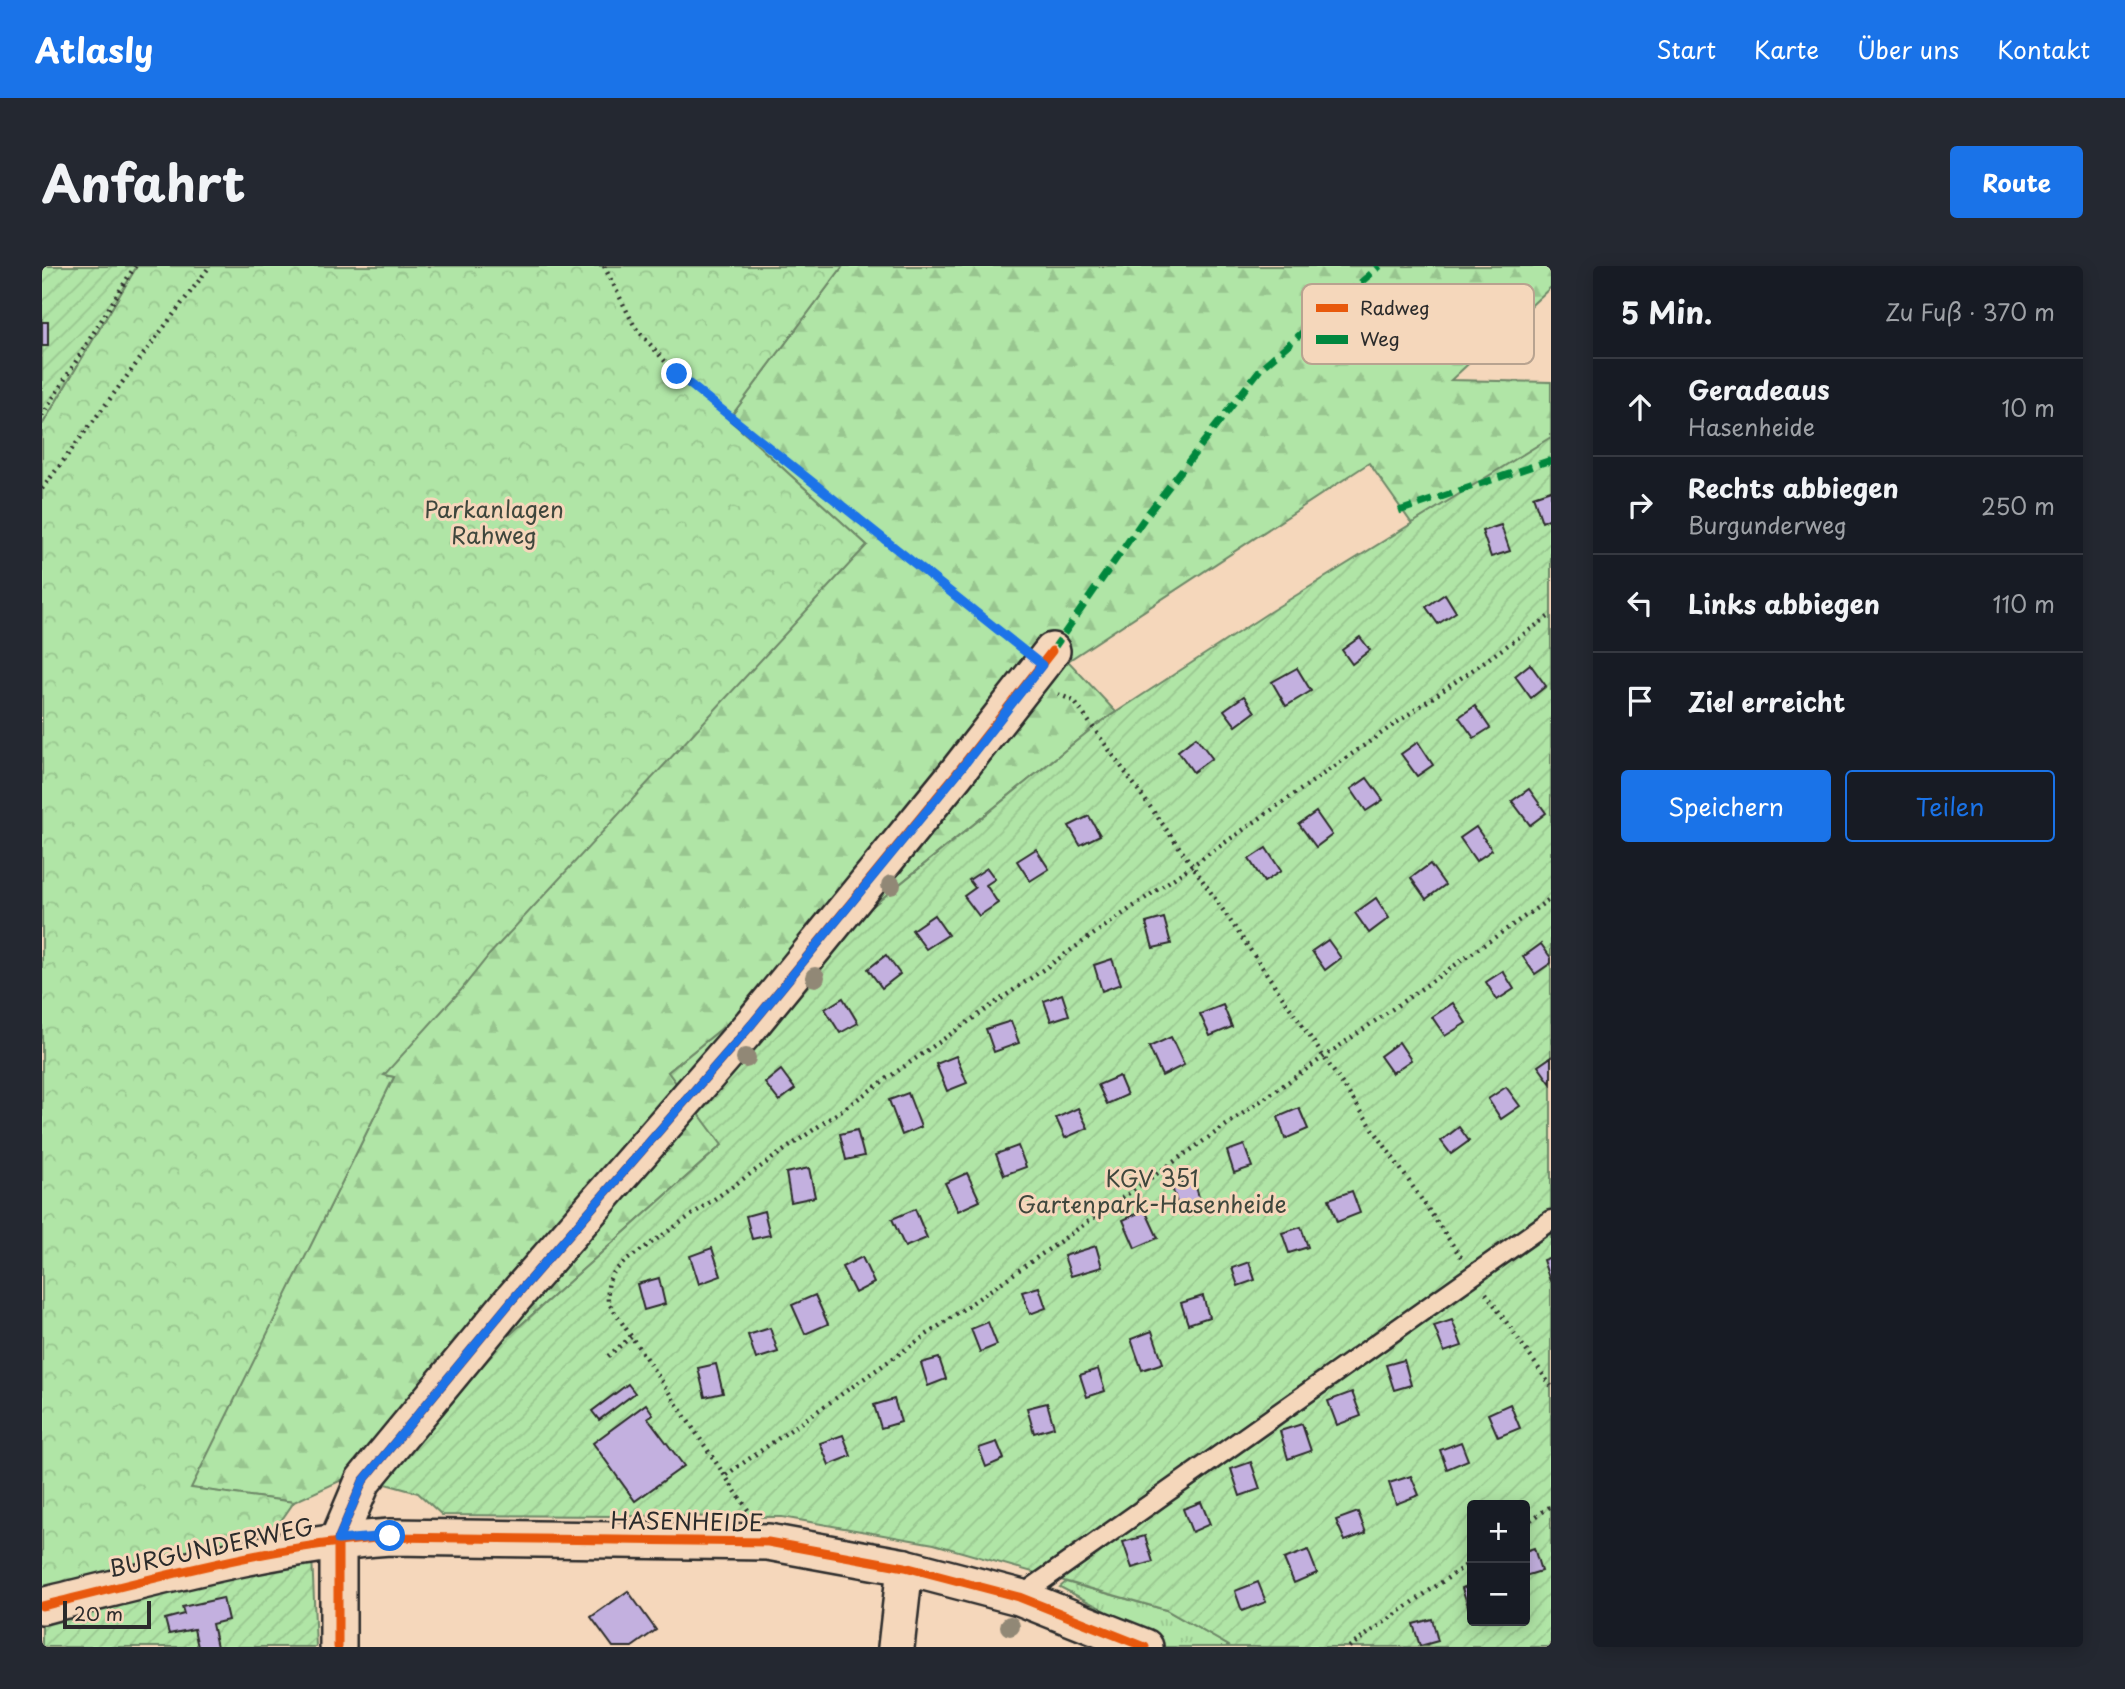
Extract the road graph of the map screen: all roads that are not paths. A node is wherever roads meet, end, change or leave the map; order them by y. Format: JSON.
{"nodes":[{"id":1,"x":1040,"y":666,"type":"road end"},
{"id":2,"x":1551,"y":1220,"type":"edge"},
{"id":3,"x":338,"y":1540,"type":"junction"},
{"id":4,"x":905,"y":1567,"type":"junction"},
{"id":5,"x":1019,"y":1597,"type":"junction"},
{"id":6,"x":42,"y":1606,"type":"edge"},
{"id":7,"x":338,"y":1647,"type":"edge"},
{"id":8,"x":896,"y":1647,"type":"edge"},
{"id":9,"x":1145,"y":1647,"type":"edge"}],
"edges":[{"from":1,"to":3,"type":"street","name":"BURGUNDERWEG"},
{"from":2,"to":5,"type":"lane"},
{"from":3,"to":4,"type":"street","name":"HASENHEIDE"},
{"from":3,"to":6,"type":"street","name":"BURGUNDERWEG"},
{"from":3,"to":7,"type":"street"},
{"from":4,"to":5,"type":"street","name":"HASENHEIDE"},
{"from":4,"to":8,"type":"street"},
{"from":5,"to":9,"type":"street","name":"HASENHEIDE"}]}
